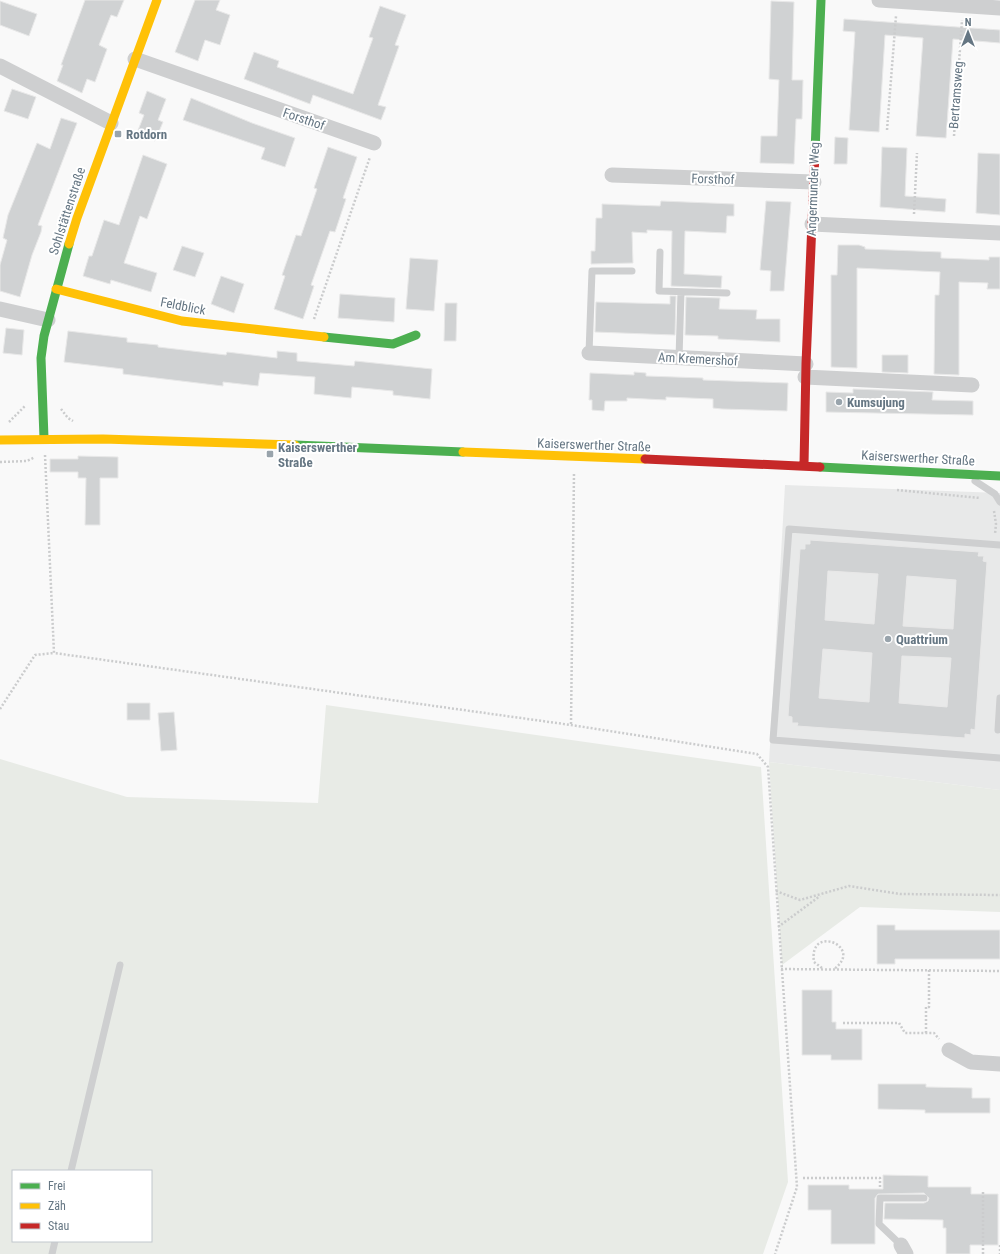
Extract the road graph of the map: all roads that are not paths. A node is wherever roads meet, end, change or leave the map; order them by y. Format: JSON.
{"nodes":[{"id":1,"x":157,"y":0,"type":"edge"},
{"id":2,"x":821,"y":0,"type":"edge"},
{"id":3,"x":879,"y":0,"type":"edge"},
{"id":4,"x":1000,"y":8,"type":"edge"},
{"id":5,"x":135,"y":59,"type":"junction"},
{"id":6,"x":0,"y":66,"type":"edge"},
{"id":7,"x":111,"y":123,"type":"junction"},
{"id":8,"x":374,"y":144,"type":"road end"},
{"id":9,"x":612,"y":175,"type":"dead end"},
{"id":10,"x":814,"y":182,"type":"junction"},
{"id":11,"x":812,"y":224,"type":"junction"},
{"id":12,"x":1000,"y":233,"type":"edge"},
{"id":13,"x":660,"y":252,"type":"dead end"},
{"id":14,"x":632,"y":272,"type":"dead end"},
{"id":15,"x":56,"y":289,"type":"junction"},
{"id":16,"x":681,"y":292,"type":"junction"},
{"id":17,"x":727,"y":293,"type":"dead end"},
{"id":18,"x":0,"y":309,"type":"edge"},
{"id":19,"x":48,"y":320,"type":"junction"},
{"id":20,"x":416,"y":335,"type":"dead end"},
{"id":21,"x":589,"y":353,"type":"joint"},
{"id":22,"x":679,"y":358,"type":"junction"},
{"id":23,"x":806,"y":370,"type":"junction"},
{"id":24,"x":972,"y":385,"type":"dead end"},
{"id":25,"x":44,"y":438,"type":"junction"},
{"id":26,"x":0,"y":440,"type":"edge"},
{"id":27,"x":804,"y":465,"type":"junction"},
{"id":28,"x":958,"y":473,"type":"junction"},
{"id":29,"x":1000,"y":476,"type":"edge"},
{"id":30,"x":1000,"y":502,"type":"edge"},
{"id":31,"x":1000,"y":545,"type":"edge"},
{"id":32,"x":1000,"y":698,"type":"edge"},
{"id":33,"x":998,"y":730,"type":"dead end"},
{"id":34,"x":1000,"y":758,"type":"edge"},
{"id":35,"x":120,"y":964,"type":"dead end"},
{"id":36,"x":949,"y":1050,"type":"road end"},
{"id":37,"x":1000,"y":1064,"type":"edge"},
{"id":38,"x":71,"y":1170,"type":"edge"},
{"id":39,"x":924,"y":1198,"type":"dead end"},
{"id":40,"x":55,"y":1242,"type":"edge"},
{"id":41,"x":903,"y":1249,"type":"edge"},
{"id":42,"x":52,"y":1254,"type":"edge"}],
"edges":[{"from":1,"to":5,"type":"street","name":"Sohlstättenstraße"},
{"from":2,"to":10,"type":"street","name":"Angermunder Weg"},
{"from":3,"to":4,"type":"street"},
{"from":5,"to":7,"type":"street","name":"Sohlstättenstraße"},
{"from":5,"to":8,"type":"street","name":"Forsthof"},
{"from":6,"to":7,"type":"street"},
{"from":7,"to":15,"type":"street","name":"Sohlstättenstraße"},
{"from":9,"to":10,"type":"street","name":"Forsthof"},
{"from":10,"to":11,"type":"street","name":"Angermunder Weg"},
{"from":11,"to":12,"type":"street"},
{"from":11,"to":23,"type":"street","name":"Angermunder Weg"},
{"from":13,"to":16,"type":"lane"},
{"from":14,"to":21,"type":"lane"},
{"from":15,"to":19,"type":"street","name":"Sohlstättenstraße"},
{"from":15,"to":20,"type":"street","name":"Feldblick"},
{"from":16,"to":17,"type":"lane"},
{"from":16,"to":22,"type":"lane"},
{"from":18,"to":19,"type":"street"},
{"from":19,"to":25,"type":"street","name":"Sohlstättenstraße"},
{"from":21,"to":22,"type":"street","name":"Am Kremershof"},
{"from":22,"to":23,"type":"street","name":"Am Kremershof"},
{"from":23,"to":24,"type":"street"},
{"from":23,"to":27,"type":"street","name":"Angermunder Weg"},
{"from":25,"to":26,"type":"street","name":"Kaiserswerther Straße"},
{"from":25,"to":27,"type":"street","name":"Kaiserswerther Straße"},
{"from":27,"to":28,"type":"street","name":"Kaiserswerther Straße"},
{"from":28,"to":29,"type":"street","name":"Kaiserswerther Straße"},
{"from":28,"to":30,"type":"lane"},
{"from":31,"to":34,"type":"lane"},
{"from":32,"to":33,"type":"lane"},
{"from":35,"to":38,"type":"lane"},
{"from":36,"to":37,"type":"street"},
{"from":39,"to":41,"type":"lane"},
{"from":40,"to":42,"type":"lane"}]}
